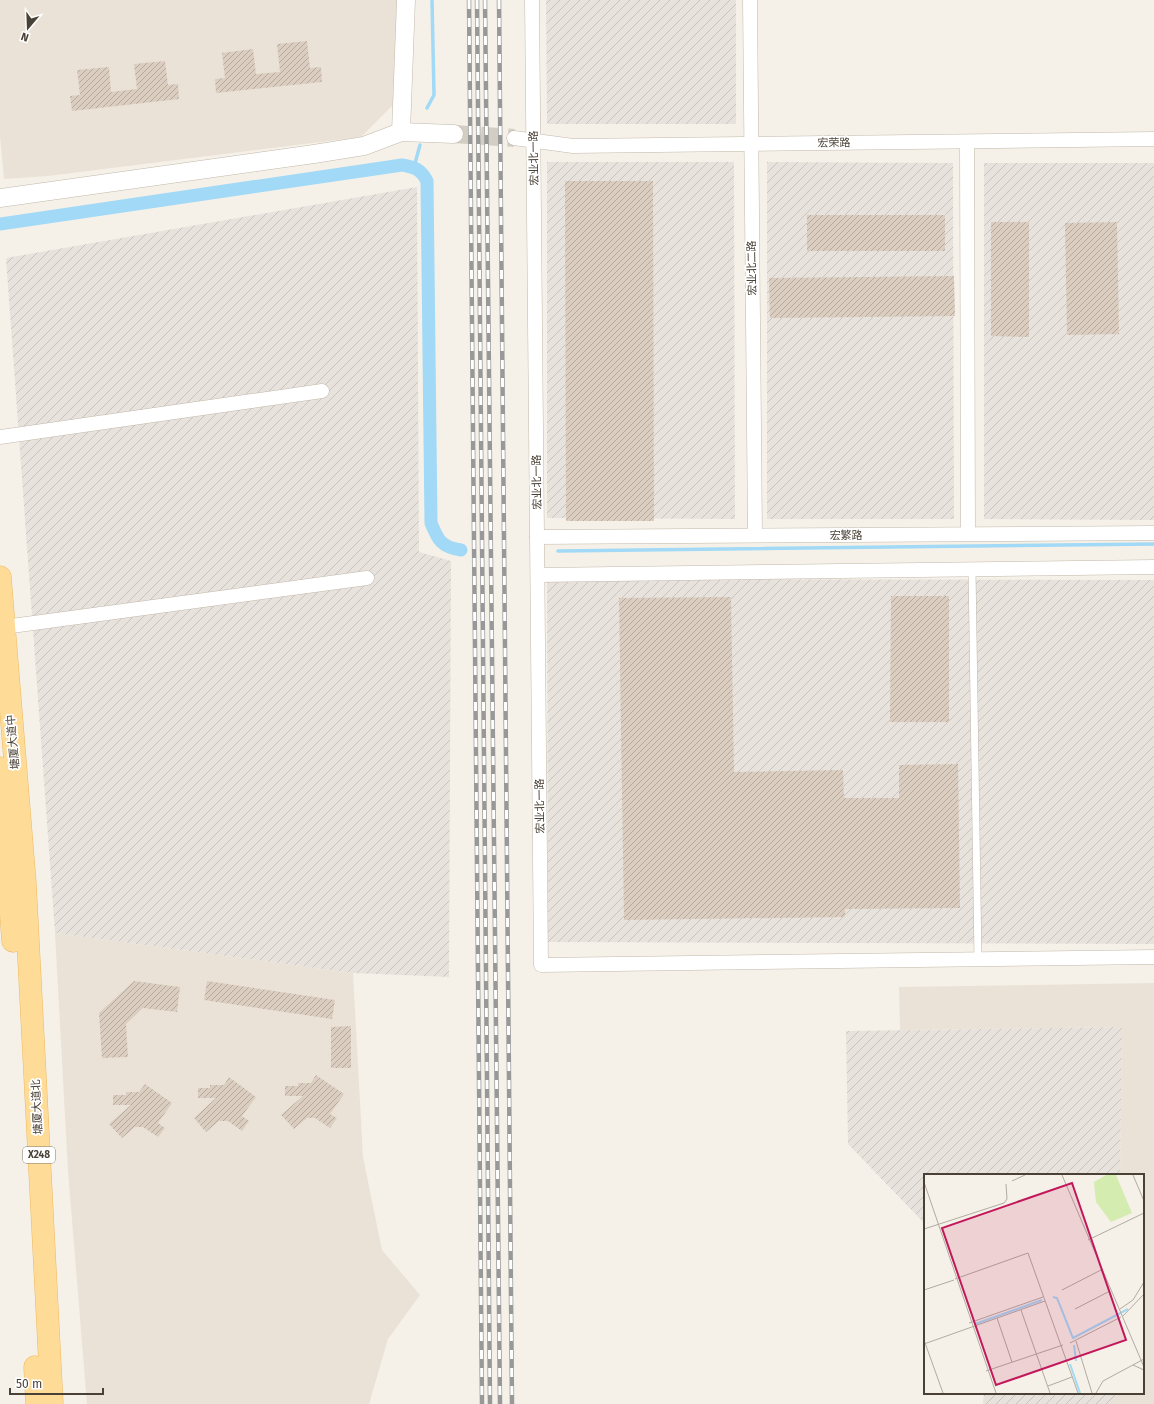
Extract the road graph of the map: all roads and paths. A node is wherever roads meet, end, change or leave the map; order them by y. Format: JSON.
{"nodes":[{"id":1,"x":406,"y":0,"type":"edge"},
{"id":2,"x":532,"y":0,"type":"edge"},
{"id":3,"x":750,"y":0,"type":"edge"},
{"id":4,"x":401,"y":132,"type":"junction"},
{"id":5,"x":454,"y":134,"type":"tunnel mouth"},
{"id":6,"x":514,"y":138,"type":"tunnel mouth"},
{"id":7,"x":1154,"y":139,"type":"edge"},
{"id":8,"x":534,"y":141,"type":"junction"},
{"id":9,"x":967,"y":142,"type":"junction"},
{"id":10,"x":751,"y":144,"type":"junction"},
{"id":11,"x":0,"y":198,"type":"edge"},
{"id":12,"x":322,"y":391,"type":"dead end"},
{"id":13,"x":0,"y":437,"type":"edge"},
{"id":14,"x":1154,"y":533,"type":"edge"},
{"id":15,"x":968,"y":534,"type":"junction"},
{"id":16,"x":755,"y":535,"type":"junction"},
{"id":17,"x":537,"y":538,"type":"junction"},
{"id":18,"x":1154,"y":567,"type":"edge"},
{"id":19,"x":972,"y":569,"type":"junction"},
{"id":20,"x":538,"y":574,"type":"junction"},
{"id":21,"x":0,"y":577,"type":"edge"},
{"id":22,"x":367,"y":578,"type":"dead end"},
{"id":23,"x":4,"y":627,"type":"junction"},
{"id":24,"x":0,"y":768,"type":"edge"},
{"id":25,"x":10,"y":908,"type":"edge"},
{"id":26,"x":1154,"y":957,"type":"edge"},
{"id":27,"x":978,"y":960,"type":"junction"},
{"id":28,"x":37,"y":1404,"type":"edge"},
{"id":29,"x":52,"y":1404,"type":"edge"}],
"edges":[{"from":1,"to":4,"type":"street"},
{"from":2,"to":8,"type":"street","name":"宏业北一路"},
{"from":3,"to":10,"type":"street","name":"宏业北二路"},
{"from":4,"to":5,"type":"street"},
{"from":4,"to":11,"type":"street"},
{"from":6,"to":8,"type":"street","name":"宏荣路"},
{"from":7,"to":9,"type":"street","name":"宏荣路"},
{"from":8,"to":10,"type":"street","name":"宏荣路"},
{"from":8,"to":17,"type":"street","name":"宏业北一路"},
{"from":9,"to":10,"type":"street","name":"宏荣路"},
{"from":9,"to":15,"type":"street"},
{"from":10,"to":16,"type":"street","name":"宏业北二路"},
{"from":12,"to":13,"type":"street"},
{"from":14,"to":15,"type":"street","name":"宏繁路"},
{"from":15,"to":16,"type":"street","name":"宏繁路"},
{"from":16,"to":17,"type":"street","name":"宏繁路"},
{"from":17,"to":20,"type":"street","name":"宏业北一路"},
{"from":18,"to":19,"type":"street"},
{"from":19,"to":20,"type":"street"},
{"from":19,"to":27,"type":"lane"},
{"from":20,"to":27,"type":"street","name":"宏业北一路"},
{"from":21,"to":23,"type":"main road","name":"塘厦大道中","number":"X248"},
{"from":22,"to":23,"type":"street"},
{"from":23,"to":25,"type":"main road","name":"塘厦大道中","number":"X248"},
{"from":24,"to":25,"type":"main road","name":"塘厦大道中","number":"X248"},
{"from":25,"to":28,"type":"main road","name":"塘厦大道北","number":"X248"},
{"from":25,"to":29,"type":"main road","name":"塘厦大道北","number":"X248"},
{"from":26,"to":27,"type":"street"}]}
